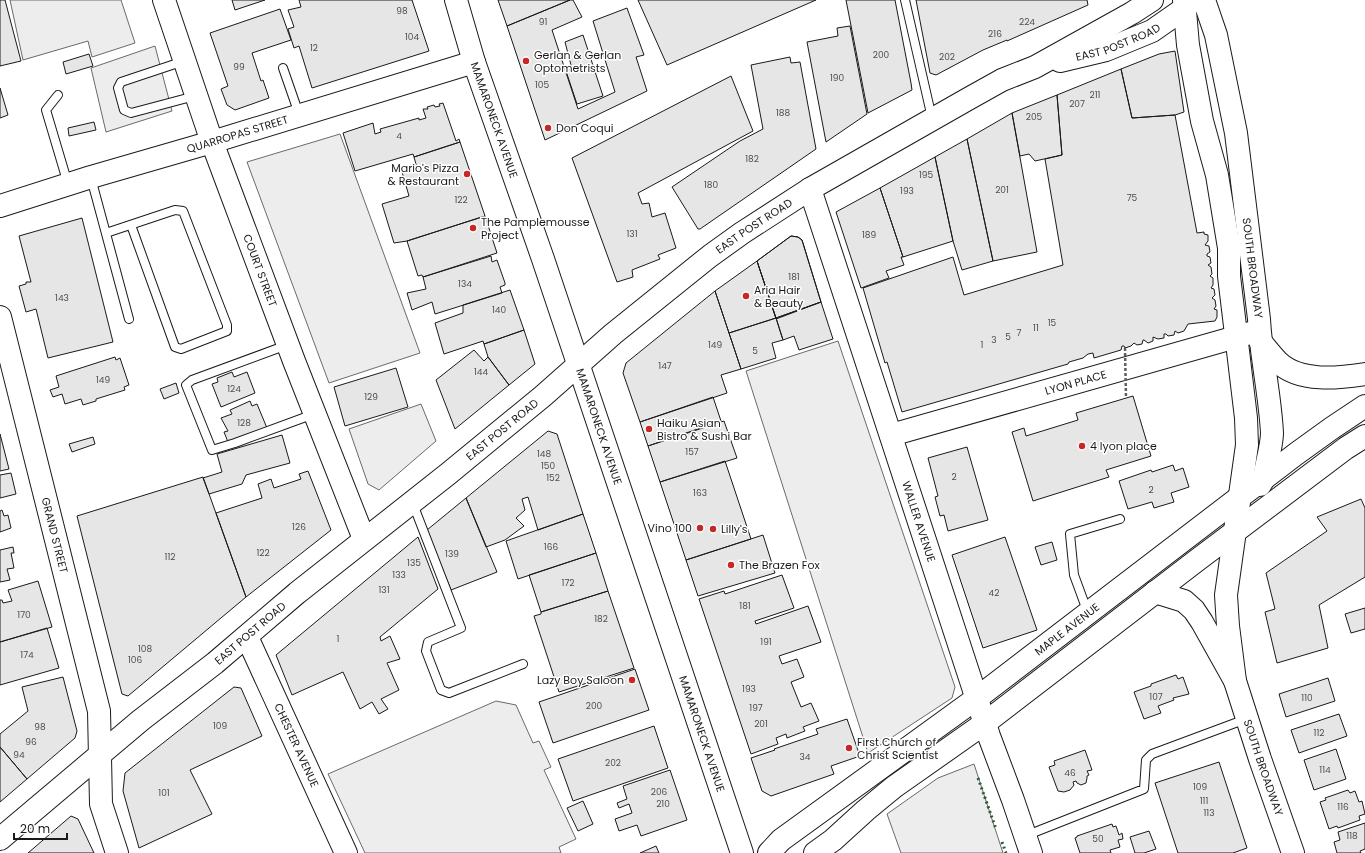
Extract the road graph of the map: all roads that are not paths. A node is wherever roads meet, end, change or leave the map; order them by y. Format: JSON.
{"nodes":[{"id":1,"x":164,"y":0,"type":"edge"},
{"id":2,"x":456,"y":0,"type":"edge"},
{"id":3,"x":905,"y":0,"type":"edge"},
{"id":4,"x":1152,"y":0,"type":"edge"},
{"id":5,"x":1192,"y":2,"type":"edge"},
{"id":6,"x":184,"y":62,"type":"junction"},
{"id":7,"x":474,"y":62,"type":"junction"},
{"id":8,"x":1035,"y":66,"type":"junction"},
{"id":9,"x":284,"y":68,"type":"dead end"},
{"id":10,"x":58,"y":95,"type":"dead end"},
{"id":11,"x":196,"y":96,"type":"junction"},
{"id":12,"x":300,"y":115,"type":"junction"},
{"id":13,"x":932,"y":119,"type":"junction"},
{"id":14,"x":212,"y":142,"type":"junction"},
{"id":15,"x":91,"y":177,"type":"junction"},
{"id":16,"x":68,"y":185,"type":"junction"},
{"id":17,"x":810,"y":189,"type":"junction"},
{"id":18,"x":0,"y":206,"type":"edge"},
{"id":19,"x":131,"y":225,"type":"junction"},
{"id":20,"x":106,"y":233,"type":"junction"},
{"id":21,"x":0,"y":317,"type":"edge"},
{"id":22,"x":129,"y":319,"type":"dead end"},
{"id":23,"x":1260,"y":336,"type":"junction"},
{"id":24,"x":1236,"y":337,"type":"junction"},
{"id":25,"x":288,"y":344,"type":"junction"},
{"id":26,"x":578,"y":365,"type":"junction"},
{"id":27,"x":1365,"y":374,"type":"edge"},
{"id":28,"x":1365,"y":406,"type":"edge"},
{"id":29,"x":315,"y":414,"type":"junction"},
{"id":30,"x":891,"y":435,"type":"junction"},
{"id":31,"x":1365,"y":436,"type":"edge"},
{"id":32,"x":1264,"y":478,"type":"junction"},
{"id":33,"x":1240,"y":497,"type":"junction"},
{"id":34,"x":412,"y":503,"type":"junction"},
{"id":35,"x":1120,"y":519,"type":"dead end"},
{"id":36,"x":1235,"y":532,"type":"junction"},
{"id":37,"x":364,"y":539,"type":"junction"},
{"id":38,"x":1155,"y":592,"type":"junction"},
{"id":39,"x":1088,"y":613,"type":"junction"},
{"id":40,"x":247,"y":637,"type":"junction"},
{"id":41,"x":523,"y":664,"type":"dead end"},
{"id":42,"x":1235,"y":681,"type":"junction"},
{"id":43,"x":977,"y":698,"type":"junction"},
{"id":44,"x":1247,"y":719,"type":"junction"},
{"id":45,"x":985,"y":722,"type":"junction"},
{"id":46,"x":100,"y":755,"type":"junction"},
{"id":47,"x":0,"y":839,"type":"edge"},
{"id":48,"x":1028,"y":844,"type":"edge"},
{"id":49,"x":117,"y":853,"type":"edge"},
{"id":50,"x":346,"y":853,"type":"edge"},
{"id":51,"x":742,"y":853,"type":"edge"},
{"id":52,"x":768,"y":853,"type":"edge"},
{"id":53,"x":816,"y":853,"type":"edge"},
{"id":54,"x":1292,"y":853,"type":"edge"}],
"edges":[{"from":1,"to":6,"type":"main road","name":"COURT STREET"},
{"from":2,"to":7,"type":"main road","name":"MAMARONECK AVENUE"},
{"from":3,"to":13,"type":"lane"},
{"from":4,"to":8,"type":"main road","name":"EAST POST ROAD"},
{"from":5,"to":8,"type":"main road","name":"EAST POST ROAD"},
{"from":5,"to":23,"type":"main road","name":"SOUTH BROADWAY"},
{"from":5,"to":24,"type":"main road","name":"SOUTH BROADWAY"},
{"from":6,"to":11,"type":"main road","name":"COURT STREET"},
{"from":6,"to":11,"type":"lane"},
{"from":7,"to":12,"type":"main road","name":"QUARROPAS STREET"},
{"from":7,"to":26,"type":"main road","name":"MAMARONECK AVENUE"},
{"from":8,"to":13,"type":"main road","name":"EAST POST ROAD"},
{"from":9,"to":12,"type":"lane"},
{"from":10,"to":16,"type":"lane"},
{"from":11,"to":14,"type":"main road","name":"COURT STREET"},
{"from":12,"to":14,"type":"main road","name":"QUARROPAS STREET"},
{"from":13,"to":17,"type":"main road","name":"EAST POST ROAD"},
{"from":14,"to":15,"type":"main road","name":"QUARROPAS STREET"},
{"from":14,"to":25,"type":"main road","name":"COURT STREET"},
{"from":15,"to":16,"type":"main road","name":"QUARROPAS STREET"},
{"from":15,"to":20,"type":"lane"},
{"from":16,"to":18,"type":"main road","name":"QUARROPAS STREET"},
{"from":17,"to":26,"type":"main road","name":"EAST POST ROAD"},
{"from":17,"to":30,"type":"main road","name":"WALLER AVENUE"},
{"from":19,"to":19,"type":"lane"},
{"from":19,"to":20,"type":"lane"},
{"from":20,"to":22,"type":"lane"},
{"from":21,"to":46,"type":"main road","name":"GRAND STREET"},
{"from":23,"to":24,"type":"main road","name":"LYON PLACE"},
{"from":23,"to":27,"type":"main road"},
{"from":23,"to":32,"type":"main road","name":"SOUTH BROADWAY"},
{"from":24,"to":30,"type":"main road","name":"LYON PLACE"},
{"from":24,"to":33,"type":"main road","name":"SOUTH BROADWAY"},
{"from":25,"to":29,"type":"main road","name":"COURT STREET"},
{"from":25,"to":29,"type":"lane"},
{"from":26,"to":34,"type":"main road","name":"EAST POST ROAD"},
{"from":26,"to":51,"type":"main road","name":"MAMARONECK AVENUE"},
{"from":28,"to":32,"type":"main road","name":"MAPLE AVENUE"},
{"from":29,"to":37,"type":"main road","name":"COURT STREET"},
{"from":30,"to":43,"type":"main road","name":"WALLER AVENUE"},
{"from":31,"to":36,"type":"main road","name":"MAPLE AVENUE"},
{"from":32,"to":33,"type":"main road","name":"MAPLE AVENUE"},
{"from":32,"to":36,"type":"main road","name":"SOUTH BROADWAY"},
{"from":33,"to":36,"type":"main road","name":"SOUTH BROADWAY"},
{"from":33,"to":39,"type":"main road","name":"MAPLE AVENUE"},
{"from":34,"to":37,"type":"main road","name":"EAST POST ROAD"},
{"from":34,"to":41,"type":"lane"},
{"from":35,"to":39,"type":"lane"},
{"from":36,"to":38,"type":"main road","name":"MAPLE AVENUE"},
{"from":36,"to":42,"type":"main road","name":"SOUTH BROADWAY"},
{"from":37,"to":40,"type":"main road","name":"EAST POST ROAD"},
{"from":38,"to":42,"type":"main road","name":"SOUTH BROADWAY"},
{"from":38,"to":45,"type":"main road","name":"MAPLE AVENUE"},
{"from":39,"to":43,"type":"main road","name":"MAPLE AVENUE"},
{"from":40,"to":46,"type":"main road","name":"EAST POST ROAD"},
{"from":40,"to":50,"type":"main road","name":"CHESTER AVENUE"},
{"from":42,"to":44,"type":"main road","name":"SOUTH BROADWAY"},
{"from":43,"to":45,"type":"main road","name":"WALLER AVENUE"},
{"from":43,"to":52,"type":"main road","name":"MAPLE AVENUE"},
{"from":44,"to":48,"type":"lane"},
{"from":44,"to":54,"type":"main road","name":"SOUTH BROADWAY"},
{"from":45,"to":48,"type":"main road","name":"WALLER AVENUE"},
{"from":45,"to":53,"type":"main road","name":"MAPLE AVENUE"},
{"from":46,"to":47,"type":"main road","name":"EAST POST ROAD"},
{"from":46,"to":49,"type":"main road","name":"GRAND STREET"}]}
